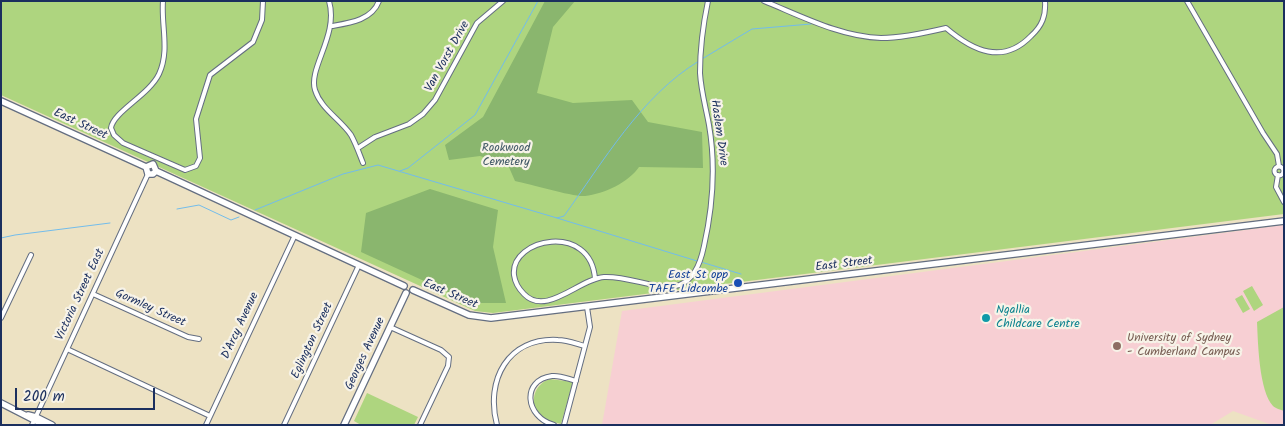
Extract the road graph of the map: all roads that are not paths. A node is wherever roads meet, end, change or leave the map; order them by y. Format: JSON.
{"nodes":[{"id":1,"x":163,"y":1,"type":"edge"},
{"id":2,"x":263,"y":1,"type":"edge"},
{"id":3,"x":330,"y":1,"type":"edge"},
{"id":4,"x":379,"y":1,"type":"edge"},
{"id":5,"x":503,"y":1,"type":"edge"},
{"id":6,"x":708,"y":1,"type":"edge"},
{"id":7,"x":764,"y":1,"type":"edge"},
{"id":8,"x":1045,"y":1,"type":"edge"},
{"id":9,"x":1187,"y":1,"type":"edge"},
{"id":10,"x":332,"y":26,"type":"junction"},
{"id":11,"x":2,"y":100,"type":"edge"},
{"id":12,"x":358,"y":148,"type":"junction"},
{"id":13,"x":154,"y":161,"type":"junction"},
{"id":14,"x":363,"y":163,"type":"dead end"},
{"id":15,"x":146,"y":167,"type":"junction"},
{"id":16,"x":156,"y":171,"type":"junction"},
{"id":17,"x":148,"y":174,"type":"junction"},
{"id":18,"x":1284,"y":202,"type":"edge"},
{"id":19,"x":1284,"y":221,"type":"edge"},
{"id":20,"x":295,"y":235,"type":"junction"},
{"id":21,"x":31,"y":255,"type":"dead end"},
{"id":22,"x":359,"y":265,"type":"junction"},
{"id":23,"x":595,"y":279,"type":"junction"},
{"id":24,"x":408,"y":290,"type":"junction"},
{"id":25,"x":92,"y":294,"type":"junction"},
{"id":26,"x":588,"y":307,"type":"junction"},
{"id":27,"x":1,"y":318,"type":"edge"},
{"id":28,"x":390,"y":327,"type":"junction"},
{"id":29,"x":199,"y":339,"type":"dead end"},
{"id":30,"x":585,"y":346,"type":"junction"},
{"id":31,"x":67,"y":349,"type":"junction"},
{"id":32,"x":576,"y":381,"type":"junction"},
{"id":33,"x":1,"y":403,"type":"edge"},
{"id":34,"x":210,"y":416,"type":"junction"},
{"id":35,"x":34,"y":421,"type":"edge"},
{"id":36,"x":44,"y":425,"type":"edge"},
{"id":37,"x":52,"y":425,"type":"edge"},
{"id":38,"x":206,"y":425,"type":"edge"},
{"id":39,"x":284,"y":425,"type":"edge"},
{"id":40,"x":344,"y":425,"type":"edge"},
{"id":41,"x":420,"y":425,"type":"edge"},
{"id":42,"x":497,"y":425,"type":"edge"},
{"id":43,"x":554,"y":425,"type":"edge"},
{"id":44,"x":564,"y":425,"type":"edge"}],
"edges":[{"from":1,"to":13,"type":"street"},
{"from":2,"to":13,"type":"street"},
{"from":3,"to":10,"type":"street"},
{"from":4,"to":10,"type":"street"},
{"from":5,"to":12,"type":"street","name":"Van Vorst Drive"},
{"from":6,"to":23,"type":"street","name":"Haslem Drive"},
{"from":7,"to":8,"type":"street"},
{"from":9,"to":18,"type":"street"},
{"from":10,"to":12,"type":"street"},
{"from":11,"to":15,"type":"main road","name":"East Street"},
{"from":12,"to":14,"type":"street"},
{"from":13,"to":15,"type":"main road"},
{"from":13,"to":16,"type":"main road"},
{"from":15,"to":17,"type":"main road"},
{"from":16,"to":17,"type":"main road"},
{"from":16,"to":20,"type":"main road","name":"East Street"},
{"from":17,"to":25,"type":"street","name":"Victoria Street East"},
{"from":19,"to":26,"type":"main road","name":"East Street"},
{"from":20,"to":22,"type":"main road","name":"East Street"},
{"from":20,"to":34,"type":"street","name":"D'Arcy Avenue"},
{"from":21,"to":27,"type":"street"},
{"from":22,"to":24,"type":"main road","name":"East Street"},
{"from":22,"to":39,"type":"street","name":"Eglington Street"},
{"from":23,"to":23,"type":"street"},
{"from":24,"to":26,"type":"main road","name":"East Street"},
{"from":24,"to":28,"type":"main road","name":"Georges Avenue"},
{"from":25,"to":29,"type":"street","name":"Gormley Street"},
{"from":25,"to":31,"type":"street","name":"Victoria Street East"},
{"from":26,"to":30,"type":"street"},
{"from":28,"to":40,"type":"main road","name":"Georges Avenue"},
{"from":28,"to":41,"type":"street"},
{"from":30,"to":32,"type":"street"},
{"from":30,"to":42,"type":"street"},
{"from":31,"to":34,"type":"street"},
{"from":31,"to":35,"type":"street","name":"Victoria Street East"},
{"from":32,"to":43,"type":"street"},
{"from":32,"to":44,"type":"street"},
{"from":33,"to":35,"type":"main road"},
{"from":34,"to":38,"type":"street","name":"D'Arcy Avenue"},
{"from":35,"to":36,"type":"main road"},
{"from":35,"to":37,"type":"main road"}]}
